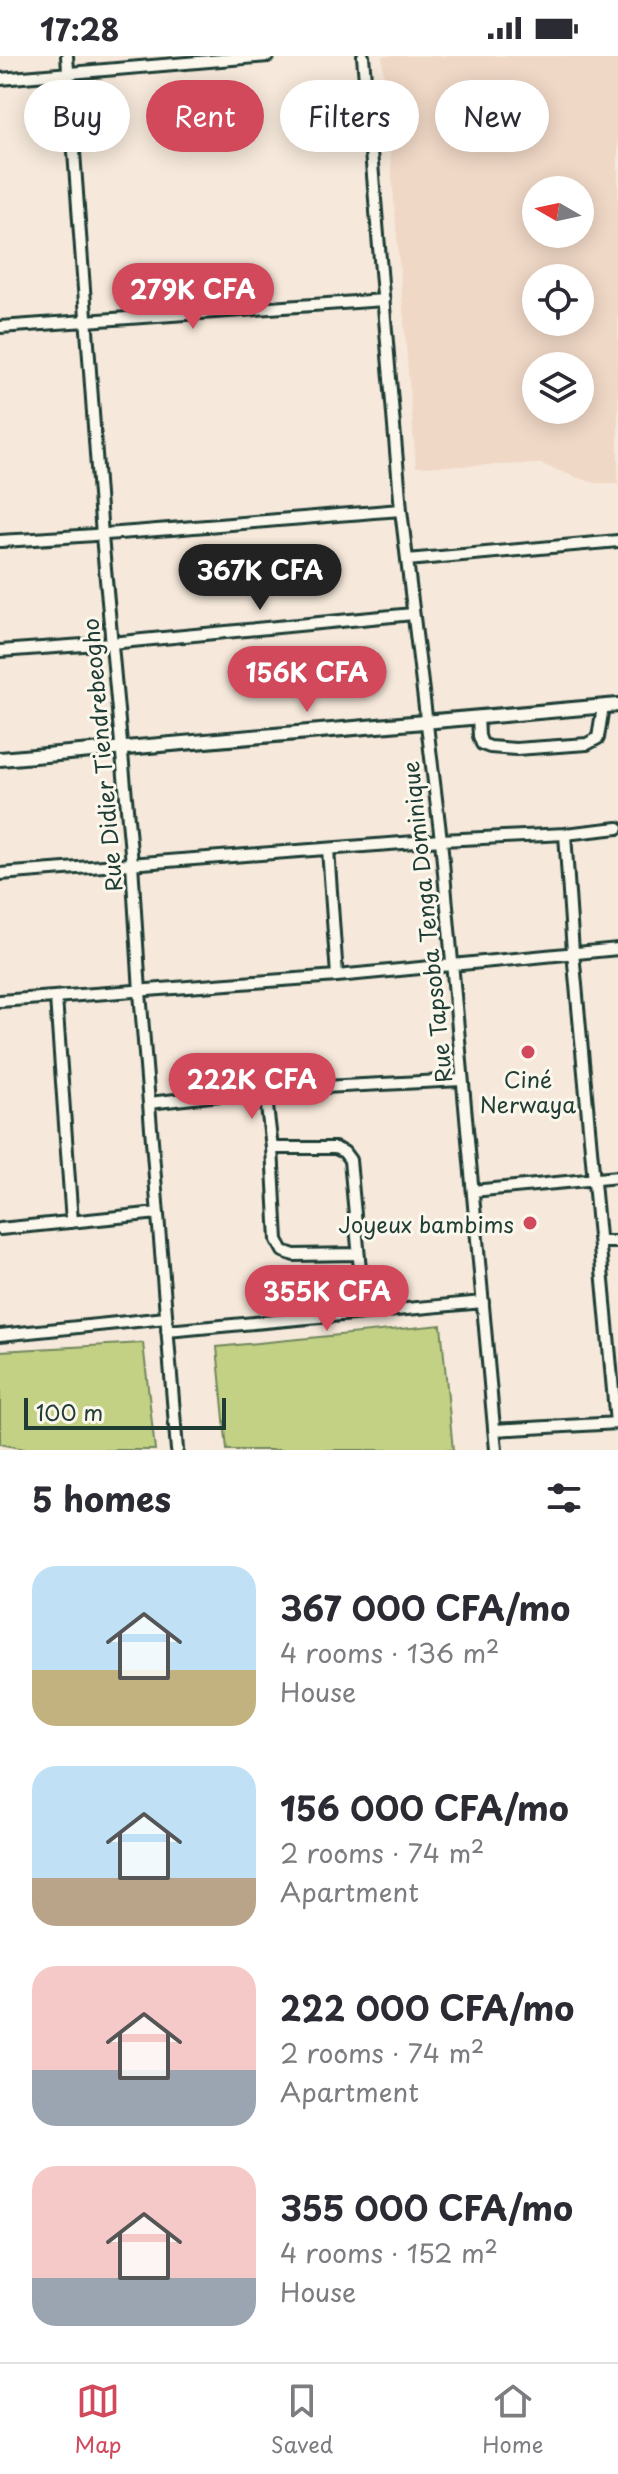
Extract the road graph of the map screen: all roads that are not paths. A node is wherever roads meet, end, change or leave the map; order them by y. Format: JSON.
{"nodes":[{"id":1,"x":67,"y":56,"type":"edge"},
{"id":2,"x":268,"y":56,"type":"edge"},
{"id":3,"x":363,"y":56,"type":"edge"},
{"id":4,"x":68,"y":73,"type":"junction"},
{"id":5,"x":0,"y":79,"type":"edge"},
{"id":6,"x":384,"y":300,"type":"junction"},
{"id":7,"x":86,"y":322,"type":"junction"},
{"id":8,"x":0,"y":327,"type":"edge"},
{"id":9,"x":401,"y":510,"type":"junction"},
{"id":10,"x":102,"y":536,"type":"junction"},
{"id":11,"x":0,"y":541,"type":"edge"},
{"id":12,"x":618,"y":541,"type":"edge"},
{"id":13,"x":407,"y":560,"type":"junction"},
{"id":14,"x":413,"y":614,"type":"junction"},
{"id":15,"x":111,"y":643,"type":"junction"},
{"id":16,"x":0,"y":651,"type":"edge"},
{"id":17,"x":618,"y":705,"type":"edge"},
{"id":18,"x":603,"y":706,"type":"junction"},
{"id":19,"x":478,"y":717,"type":"junction"},
{"id":20,"x":426,"y":722,"type":"junction"},
{"id":21,"x":122,"y":748,"type":"junction"},
{"id":22,"x":0,"y":759,"type":"edge"},
{"id":23,"x":618,"y":828,"type":"edge"},
{"id":24,"x":565,"y":834,"type":"junction"},
{"id":25,"x":441,"y":840,"type":"junction"},
{"id":26,"x":328,"y":849,"type":"junction"},
{"id":27,"x":132,"y":863,"type":"junction"},
{"id":28,"x":0,"y":874,"type":"edge"},
{"id":29,"x":618,"y":949,"type":"edge"},
{"id":30,"x":573,"y":952,"type":"junction"},
{"id":31,"x":453,"y":964,"type":"junction"},
{"id":32,"x":337,"y":976,"type":"junction"},
{"id":33,"x":140,"y":992,"type":"junction"},
{"id":34,"x":56,"y":998,"type":"junction"},
{"id":35,"x":0,"y":1001,"type":"edge"},
{"id":36,"x":461,"y":1080,"type":"junction"},
{"id":37,"x":265,"y":1090,"type":"junction"},
{"id":38,"x":149,"y":1103,"type":"junction"},
{"id":39,"x":272,"y":1148,"type":"junction"},
{"id":40,"x":618,"y":1177,"type":"edge"},
{"id":41,"x":595,"y":1179,"type":"junction"},
{"id":42,"x":473,"y":1191,"type":"junction"},
{"id":43,"x":158,"y":1213,"type":"junction"},
{"id":44,"x":72,"y":1222,"type":"junction"},
{"id":45,"x":0,"y":1229,"type":"edge"},
{"id":46,"x":601,"y":1242,"type":"junction"},
{"id":47,"x":618,"y":1242,"type":"edge"},
{"id":48,"x":358,"y":1254,"type":"junction"},
{"id":49,"x":483,"y":1302,"type":"junction"},
{"id":50,"x":364,"y":1313,"type":"junction"},
{"id":51,"x":166,"y":1318,"type":"junction"},
{"id":52,"x":167,"y":1331,"type":"junction"},
{"id":53,"x":0,"y":1335,"type":"edge"},
{"id":54,"x":617,"y":1423,"type":"edge"},
{"id":55,"x":494,"y":1430,"type":"junction"},
{"id":56,"x":177,"y":1450,"type":"edge"},
{"id":57,"x":496,"y":1450,"type":"edge"}],
"edges":[{"from":1,"to":4,"type":"street","name":"Rue Didier Tiendrebeogho"},
{"from":2,"to":4,"type":"street"},
{"from":3,"to":6,"type":"street","name":"Rue Tapsoba Tenga Dominique"},
{"from":4,"to":5,"type":"street"},
{"from":4,"to":7,"type":"street","name":"Rue Didier Tiendrebeogho"},
{"from":6,"to":7,"type":"street"},
{"from":6,"to":9,"type":"street","name":"Rue Tapsoba Tenga Dominique"},
{"from":7,"to":8,"type":"street"},
{"from":7,"to":10,"type":"street","name":"Rue Didier Tiendrebeogho"},
{"from":9,"to":10,"type":"street"},
{"from":9,"to":13,"type":"street","name":"Rue Tapsoba Tenga Dominique"},
{"from":10,"to":11,"type":"street"},
{"from":10,"to":15,"type":"street","name":"Rue Didier Tiendrebeogho"},
{"from":12,"to":13,"type":"street"},
{"from":13,"to":14,"type":"street","name":"Rue Tapsoba Tenga Dominique"},
{"from":14,"to":15,"type":"street"},
{"from":14,"to":20,"type":"street","name":"Rue Tapsoba Tenga Dominique"},
{"from":15,"to":16,"type":"street"},
{"from":15,"to":21,"type":"street","name":"Rue Didier Tiendrebeogho"},
{"from":17,"to":18,"type":"street"},
{"from":18,"to":19,"type":"street"},
{"from":18,"to":19,"type":"street"},
{"from":19,"to":20,"type":"street"},
{"from":20,"to":21,"type":"street"},
{"from":20,"to":25,"type":"street","name":"Rue Tapsoba Tenga Dominique"},
{"from":21,"to":22,"type":"street"},
{"from":21,"to":27,"type":"street","name":"Rue Didier Tiendrebeogho"},
{"from":23,"to":24,"type":"street"},
{"from":24,"to":25,"type":"street"},
{"from":24,"to":30,"type":"street"},
{"from":25,"to":26,"type":"street"},
{"from":25,"to":31,"type":"street","name":"Rue Tapsoba Tenga Dominique"},
{"from":26,"to":27,"type":"street"},
{"from":26,"to":32,"type":"street"},
{"from":27,"to":28,"type":"street"},
{"from":27,"to":33,"type":"street","name":"Rue Didier Tiendrebeogho"},
{"from":29,"to":30,"type":"street"},
{"from":30,"to":31,"type":"street"},
{"from":30,"to":41,"type":"street"},
{"from":31,"to":32,"type":"street"},
{"from":31,"to":36,"type":"street","name":"Rue Tapsoba Tenga Dominique"},
{"from":32,"to":33,"type":"street"},
{"from":33,"to":34,"type":"street"},
{"from":33,"to":38,"type":"street","name":"Rue Didier Tiendrebeogho"},
{"from":34,"to":35,"type":"street"},
{"from":34,"to":44,"type":"street"},
{"from":36,"to":37,"type":"street"},
{"from":36,"to":42,"type":"street","name":"Rue Tapsoba Tenga Dominique"},
{"from":37,"to":38,"type":"street"},
{"from":37,"to":39,"type":"street"},
{"from":38,"to":43,"type":"street","name":"Rue Didier Tiendrebeogho"},
{"from":39,"to":48,"type":"street"},
{"from":39,"to":48,"type":"street"},
{"from":40,"to":41,"type":"street"},
{"from":41,"to":42,"type":"street"},
{"from":41,"to":46,"type":"street"},
{"from":42,"to":49,"type":"street","name":"Rue Tapsoba Tenga Dominique"},
{"from":43,"to":44,"type":"street"},
{"from":43,"to":51,"type":"street","name":"Rue Didier Tiendrebeogho"},
{"from":44,"to":45,"type":"street"},
{"from":46,"to":47,"type":"street"},
{"from":46,"to":54,"type":"street"},
{"from":48,"to":50,"type":"street"},
{"from":49,"to":50,"type":"street"},
{"from":49,"to":55,"type":"street","name":"Rue Tapsoba Tenga Dominique"},
{"from":50,"to":52,"type":"street"},
{"from":51,"to":52,"type":"street","name":"Rue Didier Tiendrebeogho"},
{"from":51,"to":53,"type":"street"},
{"from":52,"to":56,"type":"street","name":"Rue Didier Tiendrebeogho"},
{"from":54,"to":55,"type":"street"},
{"from":55,"to":57,"type":"street","name":"Rue Tapsoba Tenga Dominique"}]}
